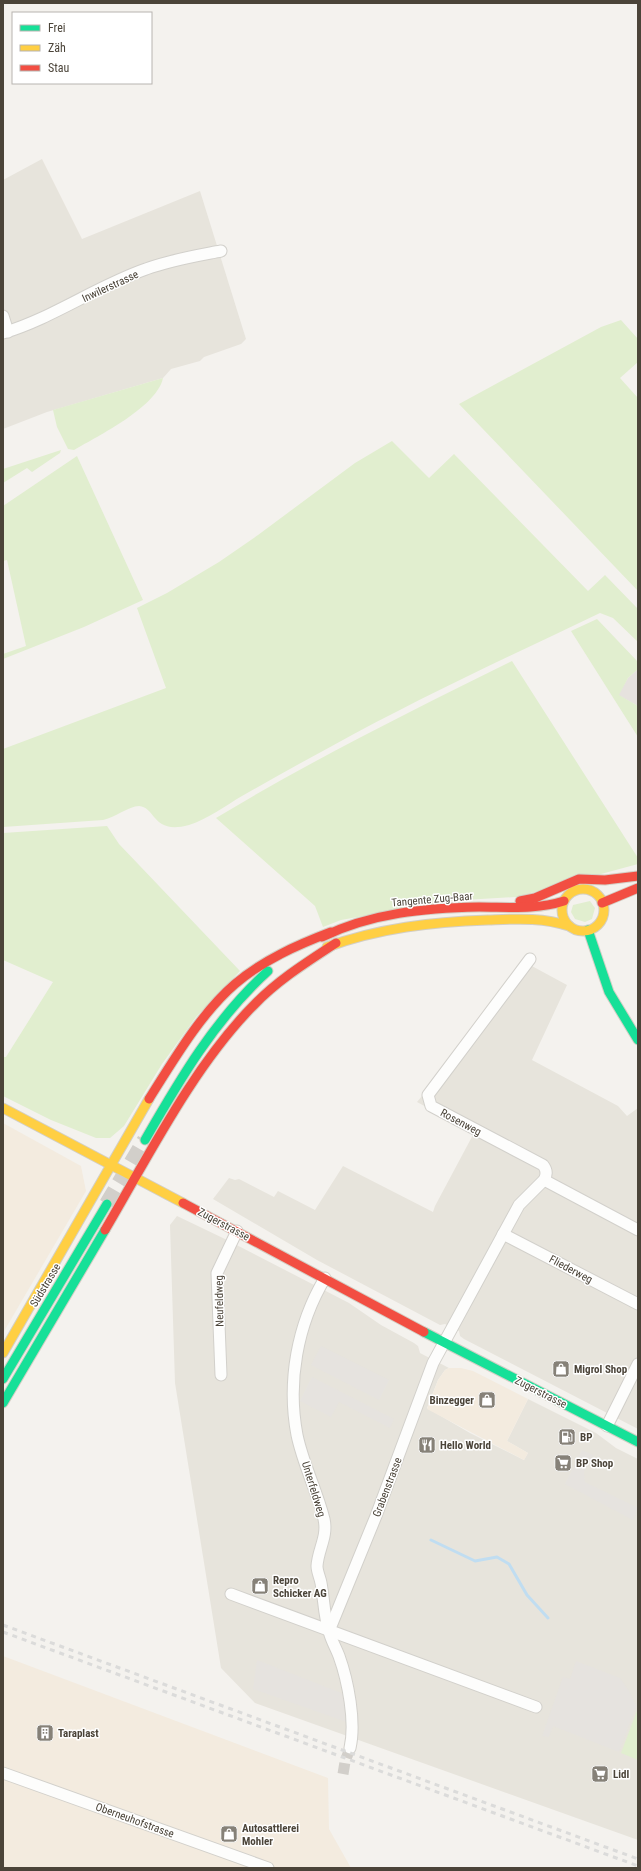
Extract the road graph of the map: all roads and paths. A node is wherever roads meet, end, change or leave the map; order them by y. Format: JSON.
{"nodes":[{"id":1,"x":220,"y":251,"type":"dead end"},
{"id":2,"x":3,"y":316,"type":"edge"},
{"id":3,"x":6,"y":332,"type":"edge"},
{"id":4,"x":638,"y":876,"type":"edge"},
{"id":5,"x":638,"y":888,"type":"edge"},
{"id":6,"x":564,"y":901,"type":"junction"},
{"id":7,"x":602,"y":903,"type":"junction"},
{"id":8,"x":484,"y":907,"type":"junction"},
{"id":9,"x":569,"y":926,"type":"junction"},
{"id":10,"x":588,"y":930,"type":"junction"},
{"id":11,"x":331,"y":932,"type":"junction"},
{"id":12,"x":336,"y":943,"type":"junction"},
{"id":13,"x":530,"y":959,"type":"dead end"},
{"id":14,"x":234,"y":1007,"type":"junction"},
{"id":15,"x":638,"y":1040,"type":"edge"},
{"id":16,"x":3,"y":1108,"type":"edge"},
{"id":17,"x":145,"y":1140,"type":"tunnel mouth"},
{"id":18,"x":112,"y":1165,"type":"junction"},
{"id":19,"x":137,"y":1178,"type":"junction"},
{"id":20,"x":544,"y":1180,"type":"junction"},
{"id":21,"x":107,"y":1204,"type":"tunnel mouth"},
{"id":22,"x":638,"y":1230,"type":"edge"},
{"id":23,"x":237,"y":1231,"type":"junction"},
{"id":24,"x":503,"y":1234,"type":"junction"},
{"id":25,"x":325,"y":1278,"type":"junction"},
{"id":26,"x":638,"y":1304,"type":"edge"},
{"id":27,"x":444,"y":1342,"type":"junction"},
{"id":28,"x":3,"y":1353,"type":"edge"},
{"id":29,"x":638,"y":1364,"type":"edge"},
{"id":30,"x":221,"y":1376,"type":"dead end"},
{"id":31,"x":3,"y":1379,"type":"edge"},
{"id":32,"x":3,"y":1403,"type":"edge"},
{"id":33,"x":607,"y":1426,"type":"junction"},
{"id":34,"x":638,"y":1442,"type":"edge"},
{"id":35,"x":231,"y":1594,"type":"dead end"},
{"id":36,"x":329,"y":1631,"type":"junction"},
{"id":37,"x":536,"y":1707,"type":"dead end"},
{"id":38,"x":350,"y":1748,"type":"tunnel mouth"},
{"id":39,"x":3,"y":1772,"type":"edge"},
{"id":40,"x":268,"y":1868,"type":"edge"}],
"edges":[{"from":1,"to":3,"type":"street","name":"Inwilerstrasse"},
{"from":2,"to":3,"type":"street"},
{"from":4,"to":8,"type":"main road"},
{"from":5,"to":7,"type":"main road"},
{"from":6,"to":7,"type":"main road"},
{"from":6,"to":8,"type":"main road","name":"Tangente Zug-Baar"},
{"from":6,"to":9,"type":"main road"},
{"from":7,"to":10,"type":"main road"},
{"from":8,"to":11,"type":"main road","name":"Tangente Zug-Baar"},
{"from":9,"to":10,"type":"main road"},
{"from":9,"to":12,"type":"main road","name":"Tangente Zug-Baar"},
{"from":10,"to":15,"type":"main road"},
{"from":11,"to":14,"type":"main road","name":"Tangente Zug-Baar"},
{"from":11,"to":18,"type":"main road"},
{"from":12,"to":14,"type":"main road","name":"Tangente Zug-Baar"},
{"from":12,"to":19,"type":"main road"},
{"from":13,"to":20,"type":"street","name":"Rosenweg"},
{"from":14,"to":17,"type":"main road","name":"Tangente Zug-Baar"},
{"from":16,"to":18,"type":"main road","name":"Zugerstrasse"},
{"from":18,"to":19,"type":"main road","name":"Zugerstrasse"},
{"from":18,"to":28,"type":"main road"},
{"from":19,"to":23,"type":"main road","name":"Zugerstrasse"},
{"from":19,"to":32,"type":"main road"},
{"from":20,"to":22,"type":"street"},
{"from":20,"to":24,"type":"street"},
{"from":21,"to":31,"type":"main road","name":"Südstrasse"},
{"from":23,"to":25,"type":"main road","name":"Zugerstrasse"},
{"from":23,"to":30,"type":"street","name":"Neufeldweg"},
{"from":24,"to":26,"type":"street","name":"Fliederweg"},
{"from":24,"to":27,"type":"street"},
{"from":25,"to":27,"type":"main road","name":"Zugerstrasse"},
{"from":25,"to":36,"type":"street","name":"Unterfeldweg"},
{"from":27,"to":33,"type":"main road","name":"Zugerstrasse"},
{"from":27,"to":36,"type":"street","name":"Grabenstrasse"},
{"from":29,"to":33,"type":"street"},
{"from":33,"to":34,"type":"main road","name":"Zugerstrasse"},
{"from":35,"to":36,"type":"street"},
{"from":36,"to":37,"type":"street"},
{"from":36,"to":38,"type":"street","name":"Unterfeldweg"},
{"from":39,"to":40,"type":"street","name":"Oberneuhofstrasse"}]}
